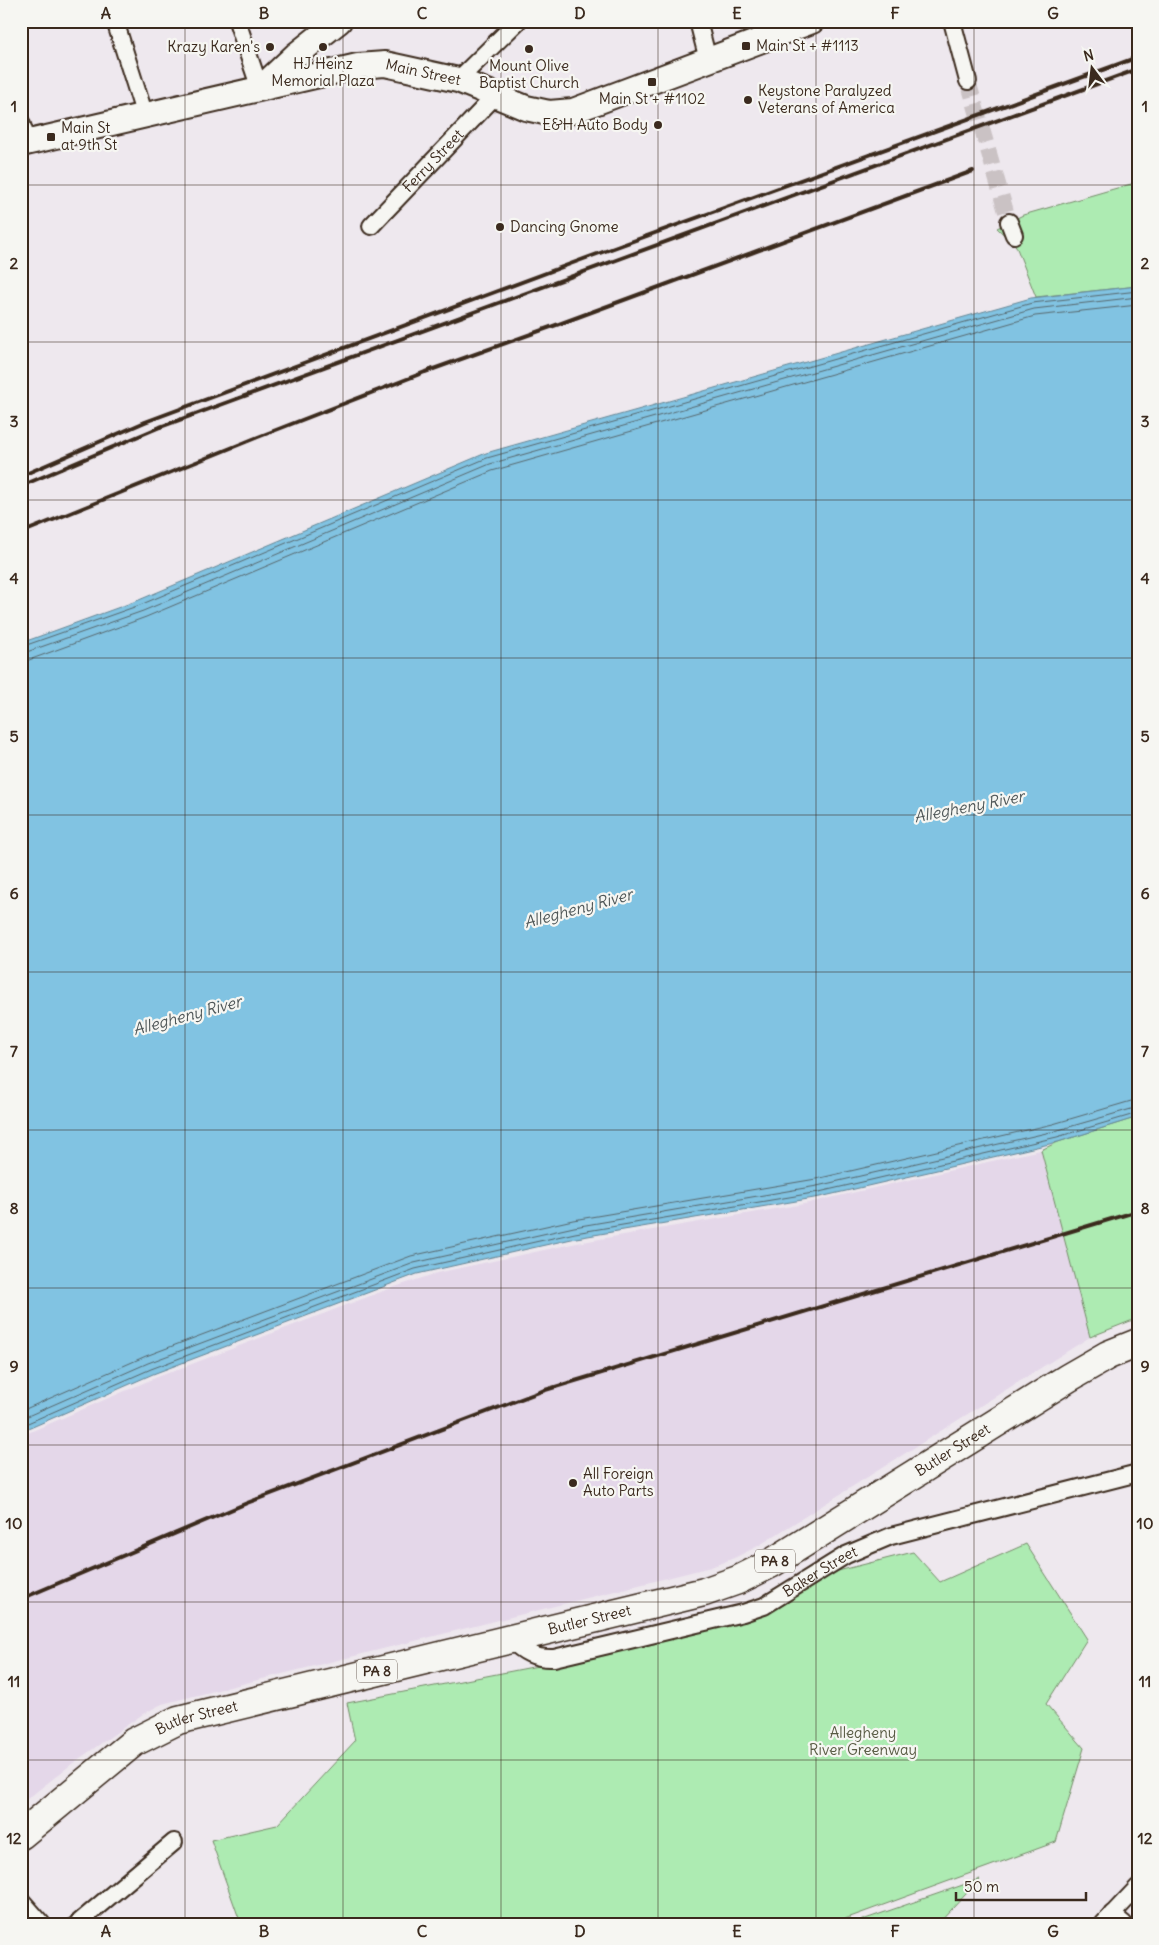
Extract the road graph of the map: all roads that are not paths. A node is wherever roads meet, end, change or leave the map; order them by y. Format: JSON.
{"nodes":[{"id":1,"x":115,"y":21,"type":"edge"},
{"id":2,"x":238,"y":21,"type":"edge"},
{"id":3,"x":339,"y":21,"type":"edge"},
{"id":4,"x":518,"y":21,"type":"edge"},
{"id":5,"x":698,"y":21,"type":"edge"},
{"id":6,"x":812,"y":21,"type":"edge"},
{"id":7,"x":952,"y":21,"type":"edge"},
{"id":8,"x":708,"y":60,"type":"junction"},
{"id":9,"x":458,"y":80,"type":"junction"},
{"id":10,"x":968,"y":81,"type":"tunnel mouth"},
{"id":11,"x":260,"y":89,"type":"junction"},
{"id":12,"x":495,"y":96,"type":"junction"},
{"id":13,"x":144,"y":116,"type":"junction"},
{"id":14,"x":23,"y":136,"type":"edge"},
{"id":15,"x":371,"y":226,"type":"dead end"},
{"id":16,"x":1138,"y":1343,"type":"edge"},
{"id":17,"x":1138,"y":1473,"type":"edge"},
{"id":18,"x":510,"y":1639,"type":"junction"},
{"id":19,"x":21,"y":1834,"type":"edge"},
{"id":20,"x":174,"y":1842,"type":"dead end"},
{"id":21,"x":1138,"y":1887,"type":"edge"},
{"id":22,"x":21,"y":1900,"type":"edge"},
{"id":23,"x":1113,"y":1921,"type":"edge"},
{"id":24,"x":42,"y":1924,"type":"edge"},
{"id":25,"x":77,"y":1924,"type":"edge"}],
"edges":[{"from":1,"to":13,"type":"street"},
{"from":2,"to":11,"type":"street"},
{"from":3,"to":11,"type":"main road"},
{"from":4,"to":9,"type":"street"},
{"from":5,"to":8,"type":"street"},
{"from":6,"to":8,"type":"main road","name":"Main Street"},
{"from":7,"to":10,"type":"street"},
{"from":8,"to":12,"type":"main road","name":"Main Street"},
{"from":9,"to":11,"type":"main road","name":"Main Street"},
{"from":9,"to":12,"type":"main road","name":"Main Street"},
{"from":11,"to":13,"type":"main road","name":"Main Street"},
{"from":12,"to":15,"type":"street","name":"Ferry Street"},
{"from":13,"to":14,"type":"main road","name":"Main Street"},
{"from":16,"to":18,"type":"highway","name":"Butler Street","number":"PA 8"},
{"from":17,"to":18,"type":"street","name":"Baker Street"},
{"from":18,"to":19,"type":"highway","name":"Butler Street","number":"PA 8"},
{"from":20,"to":25,"type":"street"},
{"from":21,"to":23,"type":"street"},
{"from":22,"to":24,"type":"street"}]}
